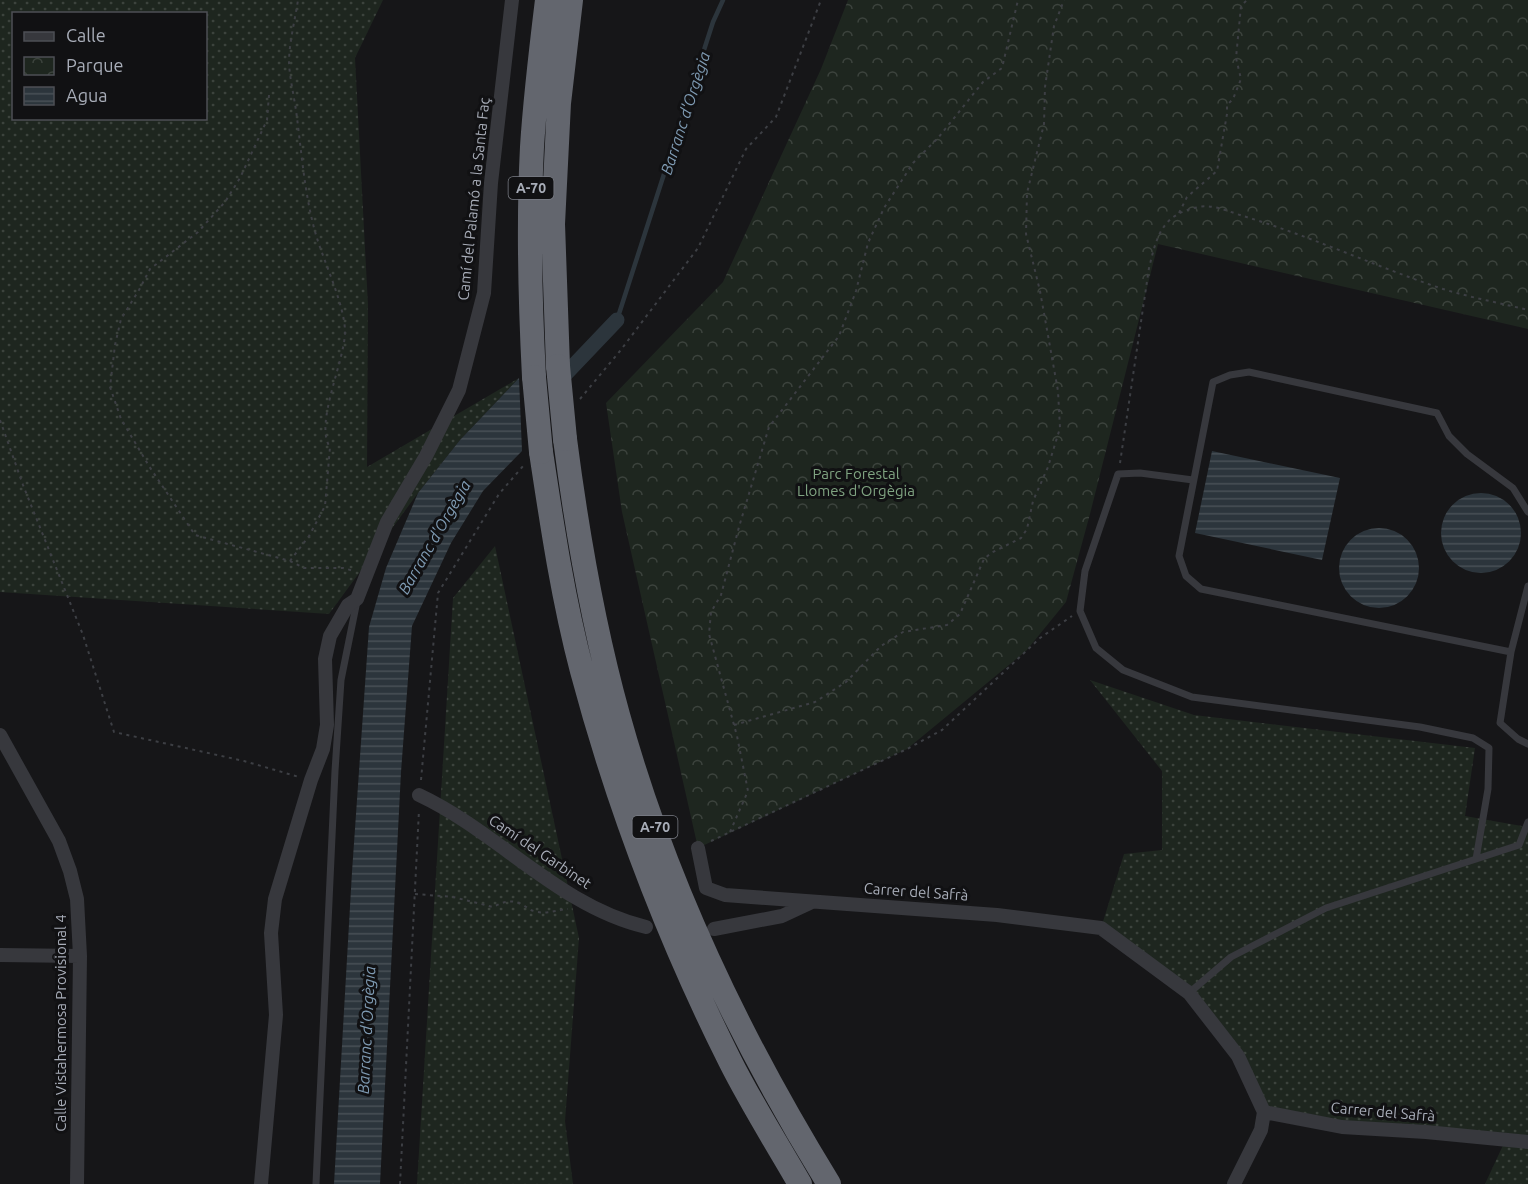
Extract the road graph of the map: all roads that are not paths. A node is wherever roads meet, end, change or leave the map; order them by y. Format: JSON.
{"nodes":[{"id":1,"x":512,"y":0,"type":"edge"},
{"id":2,"x":547,"y":0,"type":"edge"},
{"id":3,"x":571,"y":0,"type":"edge"},
{"id":4,"x":1193,"y":480,"type":"junction"},
{"id":5,"x":1528,"y":512,"type":"edge"},
{"id":6,"x":1528,"y":586,"type":"edge"},
{"id":7,"x":357,"y":599,"type":"junction"},
{"id":8,"x":1511,"y":652,"type":"junction"},
{"id":9,"x":0,"y":735,"type":"edge"},
{"id":10,"x":1528,"y":744,"type":"edge"},
{"id":11,"x":419,"y":795,"type":"dead end"},
{"id":12,"x":1528,"y":822,"type":"edge"},
{"id":13,"x":698,"y":848,"type":"road end"},
{"id":14,"x":1476,"y":859,"type":"junction"},
{"id":15,"x":814,"y":901,"type":"junction"},
{"id":16,"x":646,"y":927,"type":"dead end"},
{"id":17,"x":714,"y":929,"type":"dead end"},
{"id":18,"x":0,"y":955,"type":"edge"},
{"id":19,"x":80,"y":956,"type":"junction"},
{"id":20,"x":1189,"y":993,"type":"junction"},
{"id":21,"x":1264,"y":1112,"type":"junction"},
{"id":22,"x":1528,"y":1142,"type":"edge"},
{"id":23,"x":77,"y":1184,"type":"edge"},
{"id":24,"x":261,"y":1184,"type":"edge"},
{"id":25,"x":316,"y":1184,"type":"edge"},
{"id":26,"x":800,"y":1184,"type":"edge"},
{"id":27,"x":829,"y":1184,"type":"edge"},
{"id":28,"x":1234,"y":1184,"type":"edge"}],
"edges":[{"from":1,"to":7,"type":"street","name":"Camí del Palamó a la Santa Faç"},
{"from":2,"to":26,"type":"highway","number":"A-70","bridge":true},
{"from":3,"to":27,"type":"highway","number":"A-70","bridge":true},
{"from":4,"to":5,"type":"lane"},
{"from":4,"to":8,"type":"lane"},
{"from":4,"to":14,"type":"lane"},
{"from":6,"to":8,"type":"lane"},
{"from":7,"to":24,"type":"street","name":"Camí del Palamó a la Santa Faç"},
{"from":7,"to":25,"type":"lane"},
{"from":8,"to":10,"type":"lane"},
{"from":9,"to":19,"type":"street","name":"Calle Vistahermosa Provisional 4"},
{"from":11,"to":16,"type":"street","name":"Camí del Garbinet"},
{"from":12,"to":14,"type":"lane"},
{"from":13,"to":15,"type":"street","name":"Carrer del Safrà"},
{"from":14,"to":20,"type":"lane"},
{"from":15,"to":17,"type":"street"},
{"from":15,"to":20,"type":"street","name":"Carrer del Safrà"},
{"from":18,"to":19,"type":"street"},
{"from":19,"to":23,"type":"street","name":"Calle Vistahermosa Provisional 4"},
{"from":20,"to":21,"type":"street","name":"Carrer del Safrà"},
{"from":21,"to":22,"type":"street","name":"Carrer del Safrà"},
{"from":21,"to":28,"type":"street"}]}
